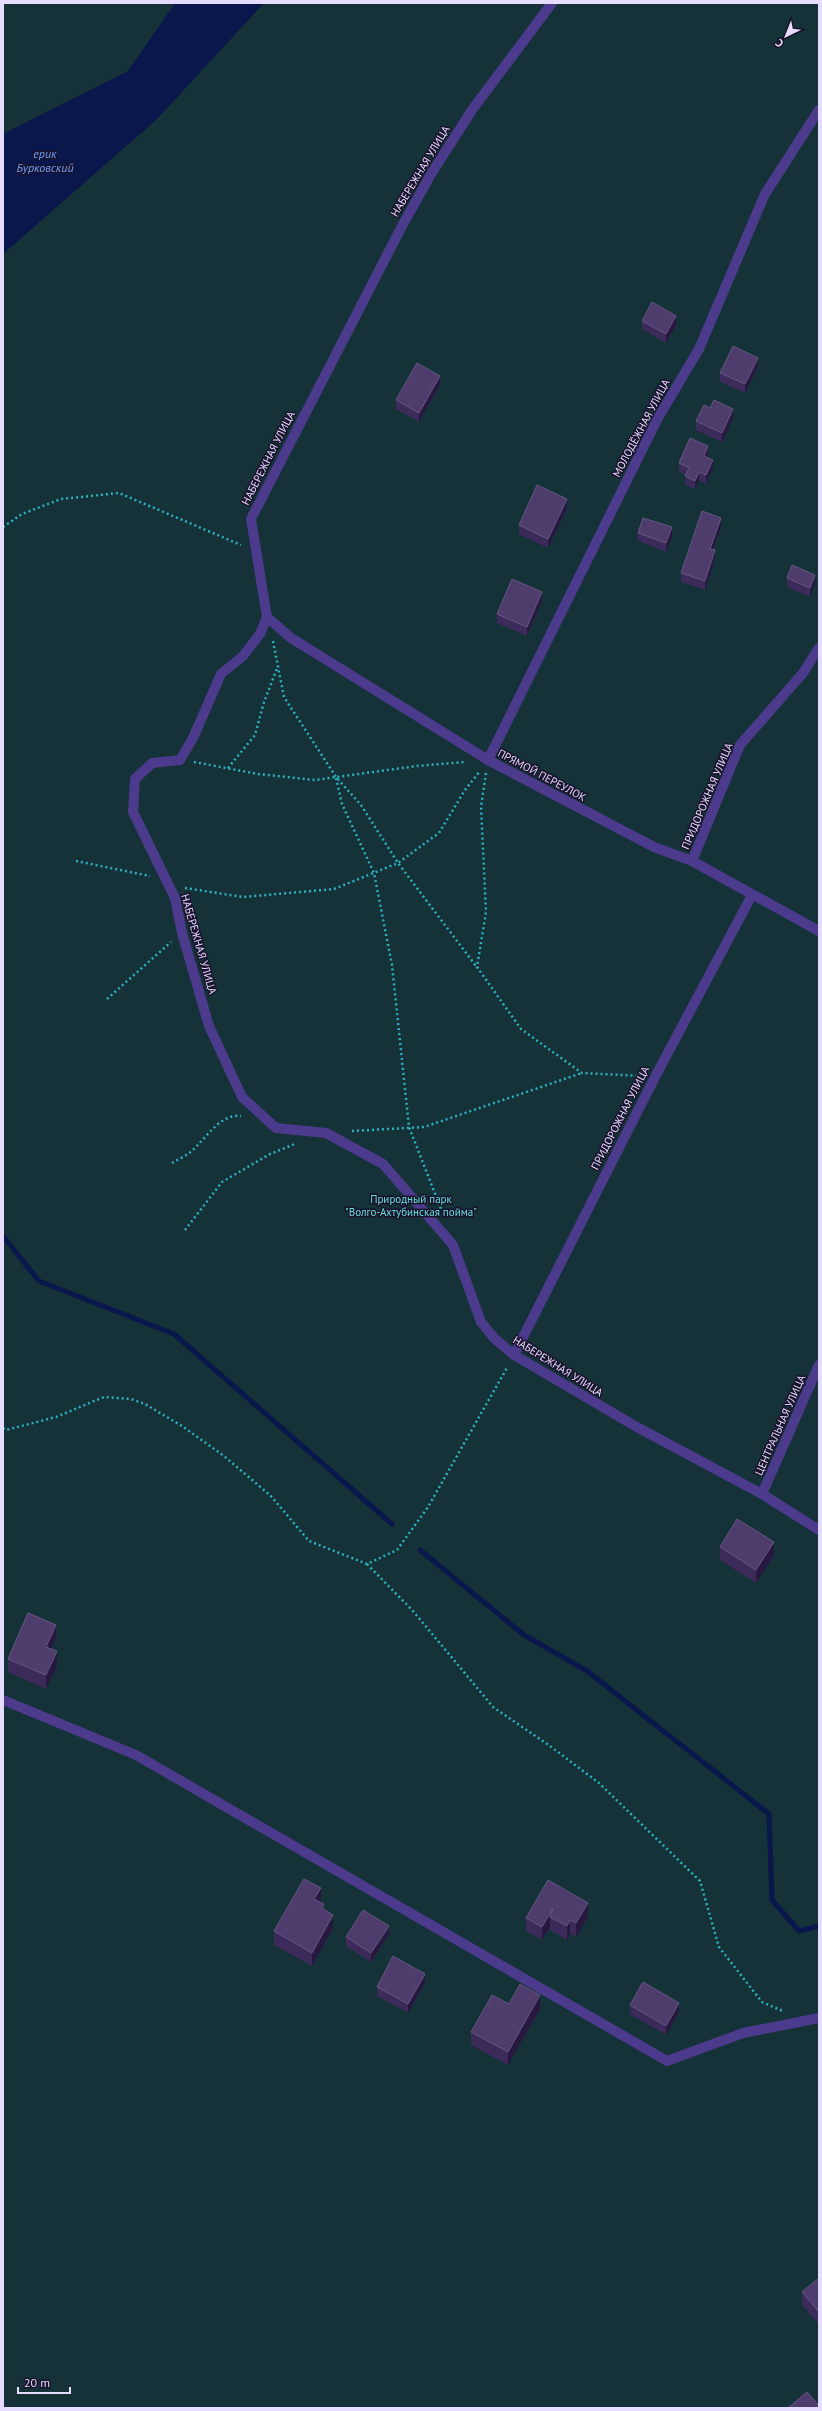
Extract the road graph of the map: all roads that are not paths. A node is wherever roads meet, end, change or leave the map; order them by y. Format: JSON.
{"nodes":[{"id":1,"x":552,"y":3,"type":"edge"},
{"id":2,"x":819,"y":110,"type":"edge"},
{"id":3,"x":267,"y":617,"type":"junction"},
{"id":4,"x":819,"y":648,"type":"edge"},
{"id":5,"x":488,"y":760,"type":"junction"},
{"id":6,"x":692,"y":861,"type":"junction"},
{"id":7,"x":752,"y":895,"type":"junction"},
{"id":8,"x":819,"y":931,"type":"edge"},
{"id":9,"x":514,"y":1355,"type":"junction"},
{"id":10,"x":819,"y":1365,"type":"edge"},
{"id":11,"x":762,"y":1494,"type":"junction"},
{"id":12,"x":819,"y":1530,"type":"edge"},
{"id":13,"x":3,"y":1700,"type":"edge"},
{"id":14,"x":819,"y":2018,"type":"edge"}],
"edges":[{"from":1,"to":3,"type":"street","name":"НАБЕРЕЖНАЯ УЛИЦА"},
{"from":2,"to":5,"type":"street","name":"МОЛОДЁЖНАЯ УЛИЦА"},
{"from":3,"to":5,"type":"street","name":"ПРЯМОЙ ПЕРЕУЛОК"},
{"from":3,"to":9,"type":"street","name":"НАБЕРЕЖНАЯ УЛИЦА"},
{"from":4,"to":6,"type":"street","name":"ПРИДОРОЖНАЯ УЛИЦА"},
{"from":5,"to":6,"type":"street","name":"ПРЯМОЙ ПЕРЕУЛОК"},
{"from":6,"to":7,"type":"street","name":"ПРЯМОЙ ПЕРЕУЛОК"},
{"from":7,"to":8,"type":"street","name":"ПРЯМОЙ ПЕРЕУЛОК"},
{"from":7,"to":9,"type":"street","name":"ПРИДОРОЖНАЯ УЛИЦА"},
{"from":9,"to":11,"type":"street","name":"НАБЕРЕЖНАЯ УЛИЦА"},
{"from":10,"to":11,"type":"street","name":"ЦЕНТРАЛЬНАЯ УЛИЦА"},
{"from":11,"to":12,"type":"street","name":"НАБЕРЕЖНАЯ УЛИЦА"},
{"from":13,"to":14,"type":"street"}]}
